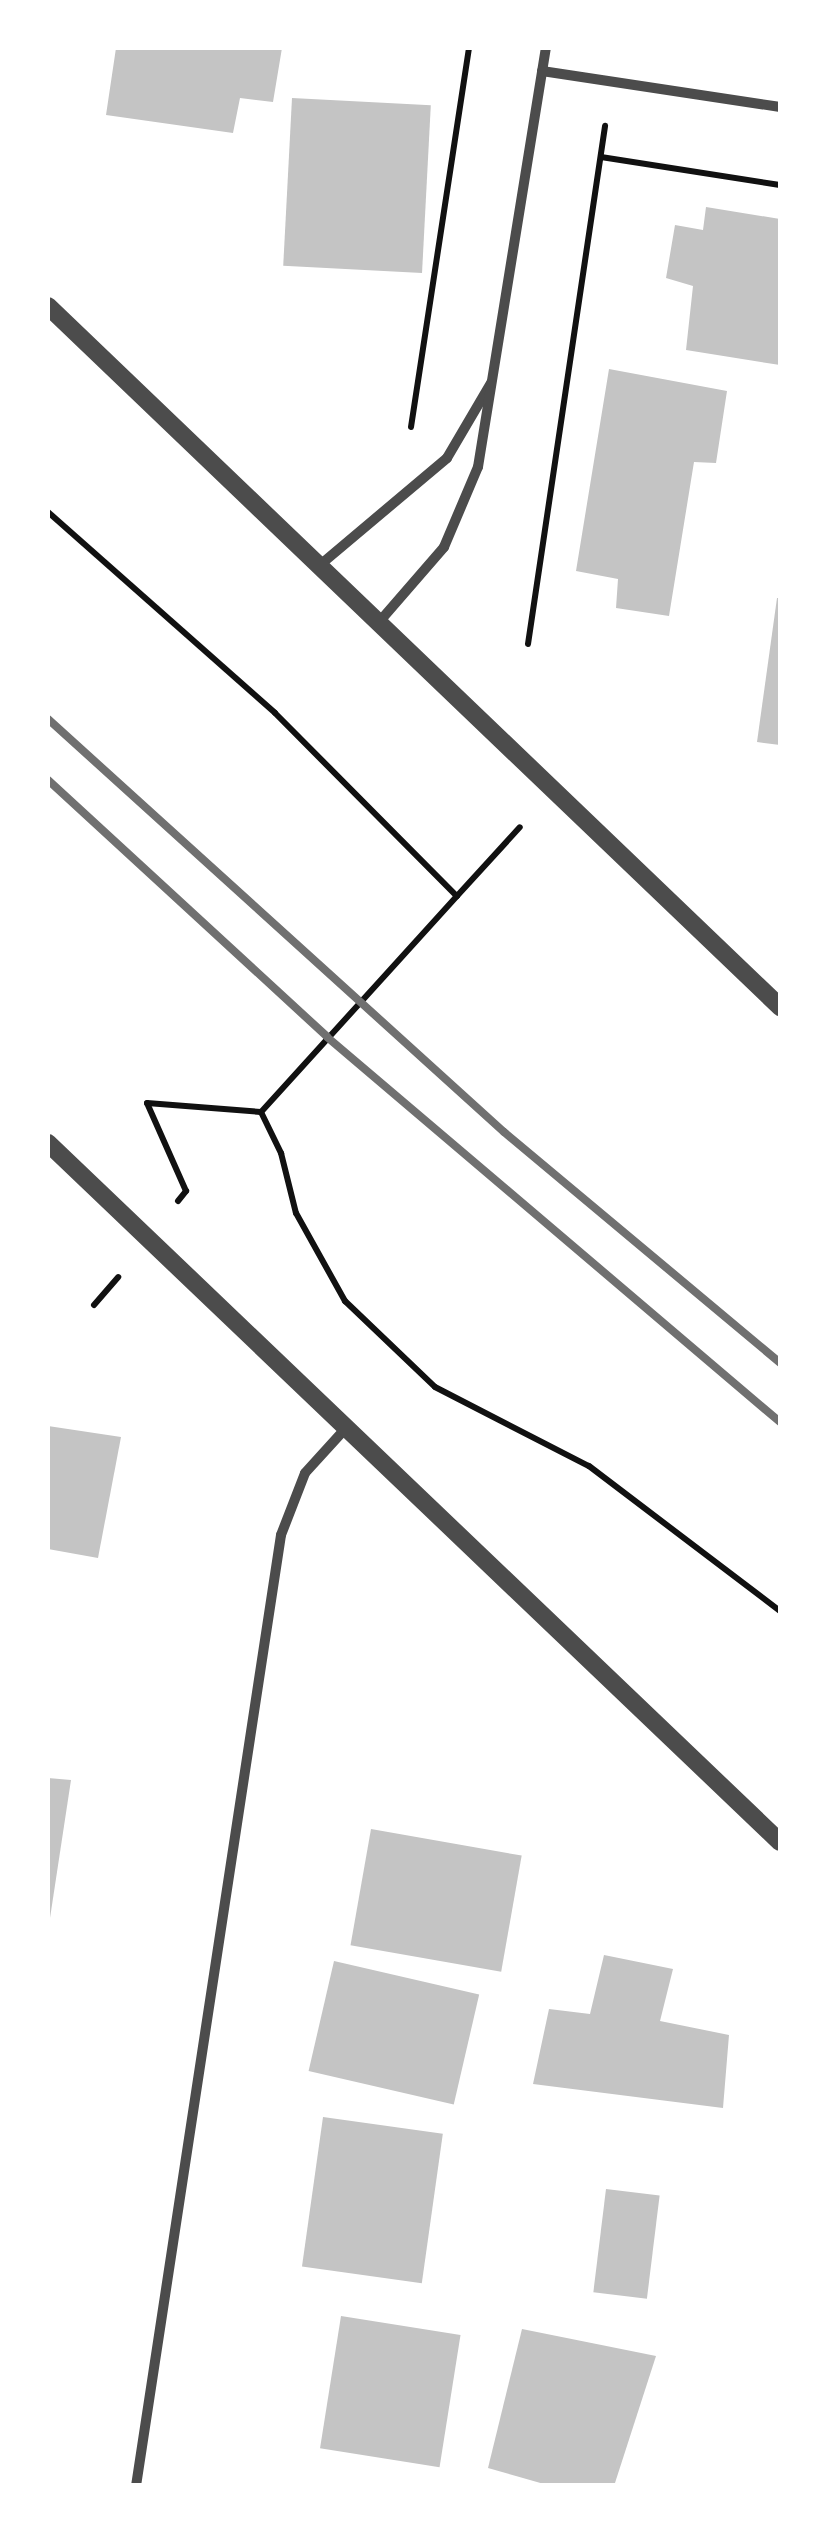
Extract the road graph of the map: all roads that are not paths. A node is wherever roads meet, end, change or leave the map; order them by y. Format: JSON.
{"nodes":[{"id":1,"x":546,"y":48,"type":"edge"},
{"id":2,"x":542,"y":71,"type":"junction"},
{"id":3,"x":780,"y":107,"type":"edge"},
{"id":4,"x":48,"y":306,"type":"edge"},
{"id":5,"x":494,"y":378,"type":"junction"},
{"id":6,"x":320,"y":565,"type":"junction"},
{"id":7,"x":380,"y":621,"type":"junction"},
{"id":8,"x":780,"y":1007,"type":"edge"},
{"id":9,"x":48,"y":1143,"type":"edge"},
{"id":10,"x":346,"y":1428,"type":"junction"},
{"id":11,"x":780,"y":1842,"type":"edge"},
{"id":12,"x":136,"y":2486,"type":"edge"}],
"edges":[{"from":1,"to":2,"type":"street"},
{"from":2,"to":3,"type":"street"},
{"from":2,"to":5,"type":"street"},
{"from":4,"to":6,"type":"street"},
{"from":5,"to":6,"type":"street"},
{"from":5,"to":7,"type":"street"},
{"from":6,"to":7,"type":"street"},
{"from":7,"to":8,"type":"street"},
{"from":9,"to":10,"type":"street"},
{"from":10,"to":11,"type":"street"},
{"from":10,"to":12,"type":"street"}]}
